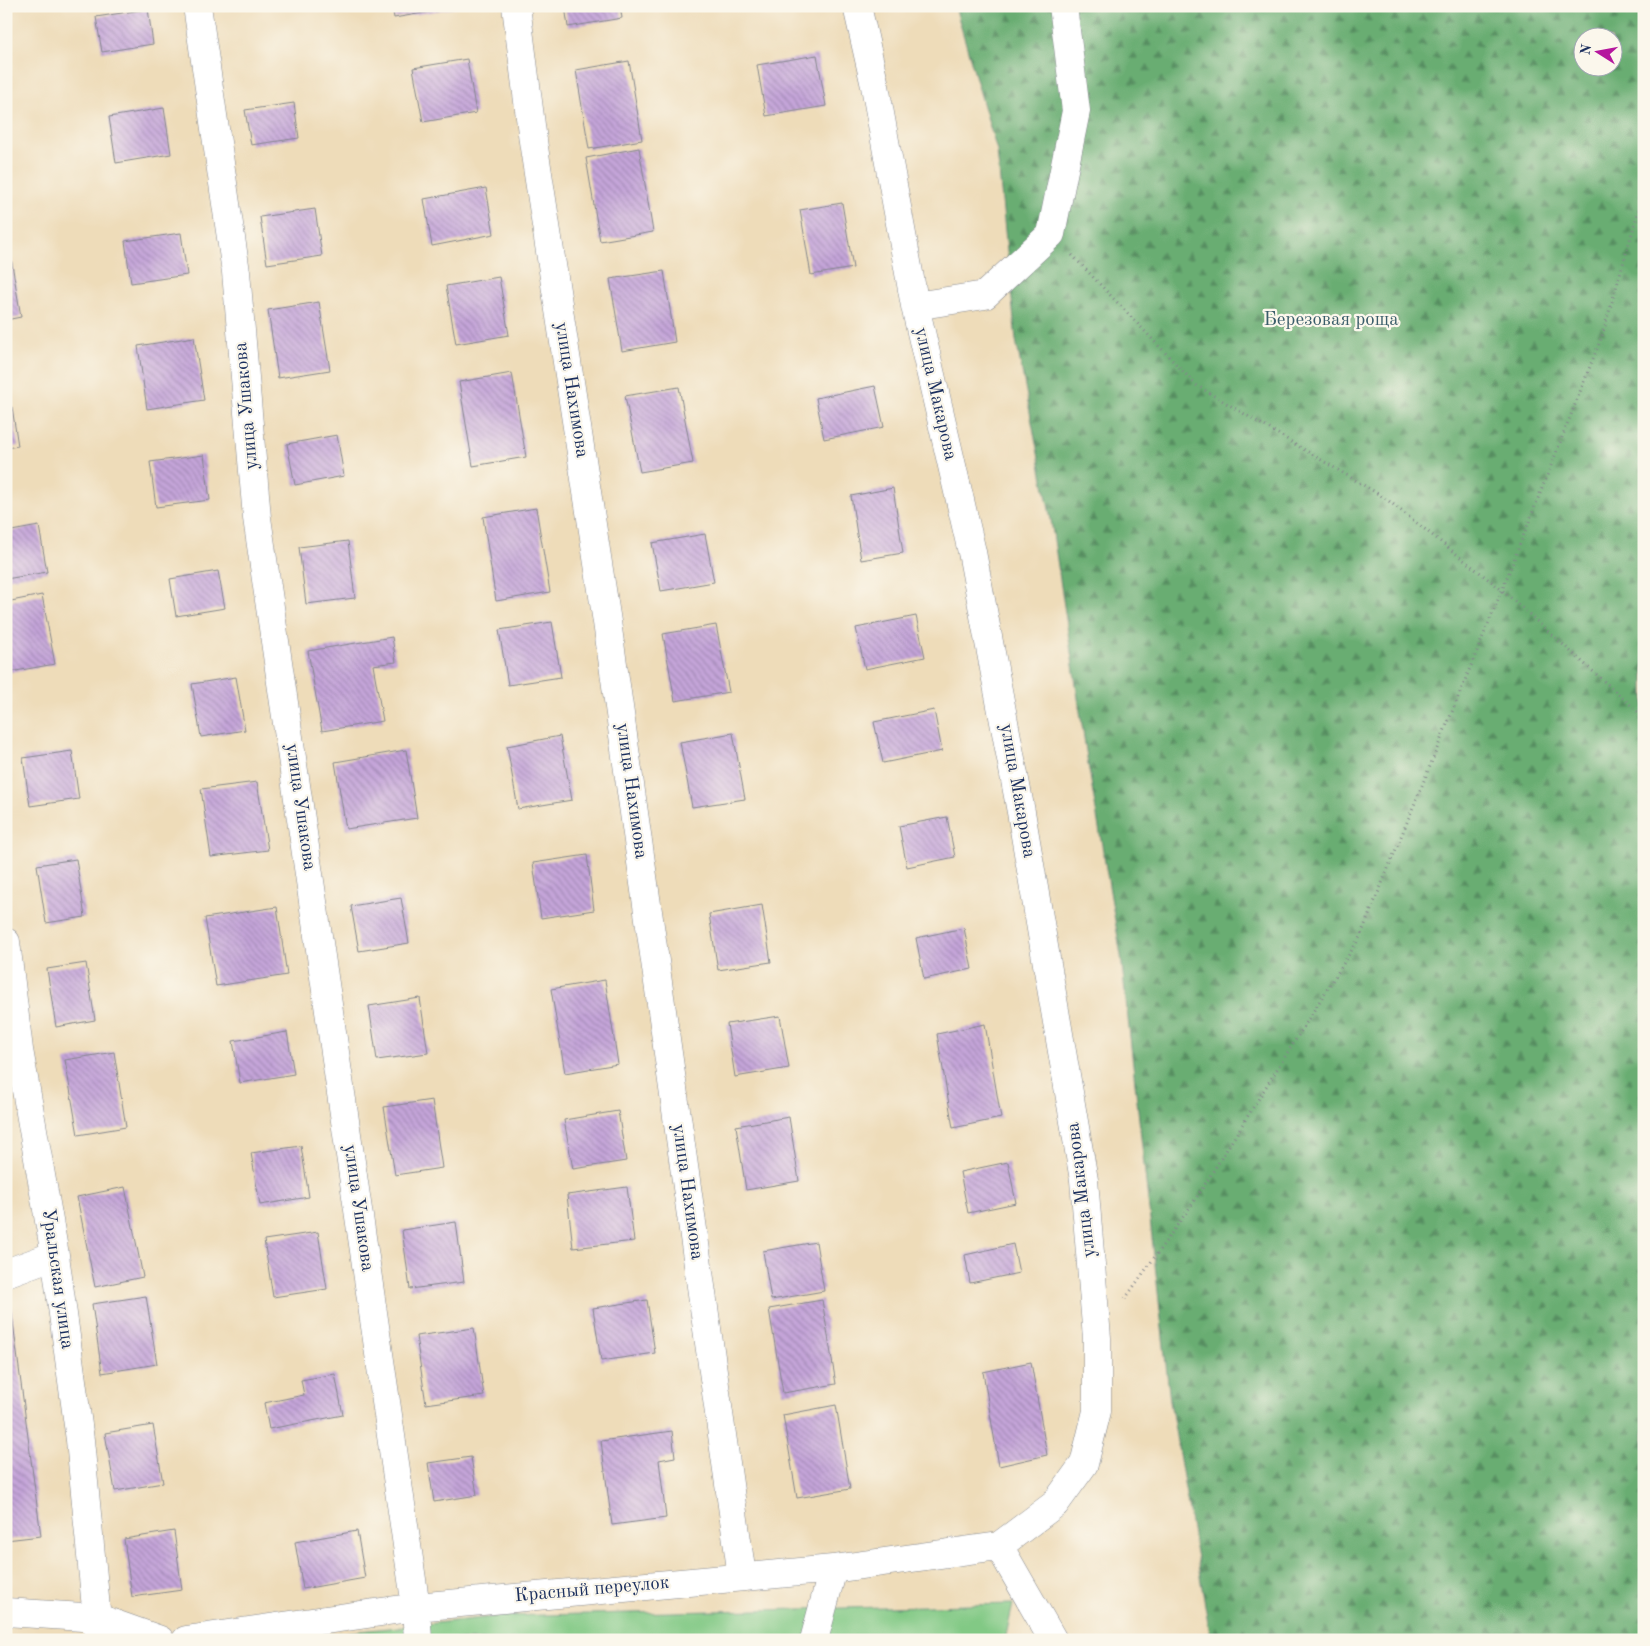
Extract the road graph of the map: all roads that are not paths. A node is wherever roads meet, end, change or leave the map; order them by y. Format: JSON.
{"nodes":[{"id":1,"x":197,"y":6,"type":"edge"},
{"id":2,"x":516,"y":6,"type":"edge"},
{"id":3,"x":857,"y":6,"type":"edge"},
{"id":4,"x":1062,"y":6,"type":"edge"},
{"id":5,"x":915,"y":306,"type":"junction"},
{"id":6,"x":6,"y":942,"type":"edge"},
{"id":7,"x":55,"y":1255,"type":"junction"},
{"id":8,"x":6,"y":1273,"type":"edge"},
{"id":9,"x":999,"y":1546,"type":"junction"},
{"id":10,"x":833,"y":1569,"type":"junction"},
{"id":11,"x":742,"y":1576,"type":"junction"},
{"id":12,"x":416,"y":1607,"type":"junction"},
{"id":13,"x":6,"y":1612,"type":"edge"},
{"id":14,"x":99,"y":1629,"type":"edge"},
{"id":15,"x":160,"y":1640,"type":"edge"},
{"id":16,"x":186,"y":1640,"type":"edge"},
{"id":17,"x":418,"y":1640,"type":"edge"},
{"id":18,"x":814,"y":1640,"type":"edge"},
{"id":19,"x":1053,"y":1640,"type":"edge"}],
"edges":[{"from":1,"to":12,"type":"street","name":"улица Ушакова"},
{"from":2,"to":11,"type":"street","name":"улица Нахимова"},
{"from":3,"to":5,"type":"street","name":"улица Макарова"},
{"from":4,"to":5,"type":"street"},
{"from":5,"to":9,"type":"street","name":"улица Макарова"},
{"from":6,"to":7,"type":"street","name":"Уральская улица"},
{"from":7,"to":8,"type":"street"},
{"from":7,"to":14,"type":"street","name":"Уральская улица"},
{"from":9,"to":10,"type":"street","name":"Красный переулок"},
{"from":9,"to":19,"type":"street"},
{"from":10,"to":11,"type":"street","name":"Красный переулок"},
{"from":10,"to":18,"type":"street"},
{"from":11,"to":12,"type":"street","name":"Красный переулок"},
{"from":12,"to":16,"type":"street","name":"Красный переулок"},
{"from":12,"to":17,"type":"street","name":"улица Ушакова"},
{"from":13,"to":14,"type":"street"},
{"from":14,"to":15,"type":"street"}]}
